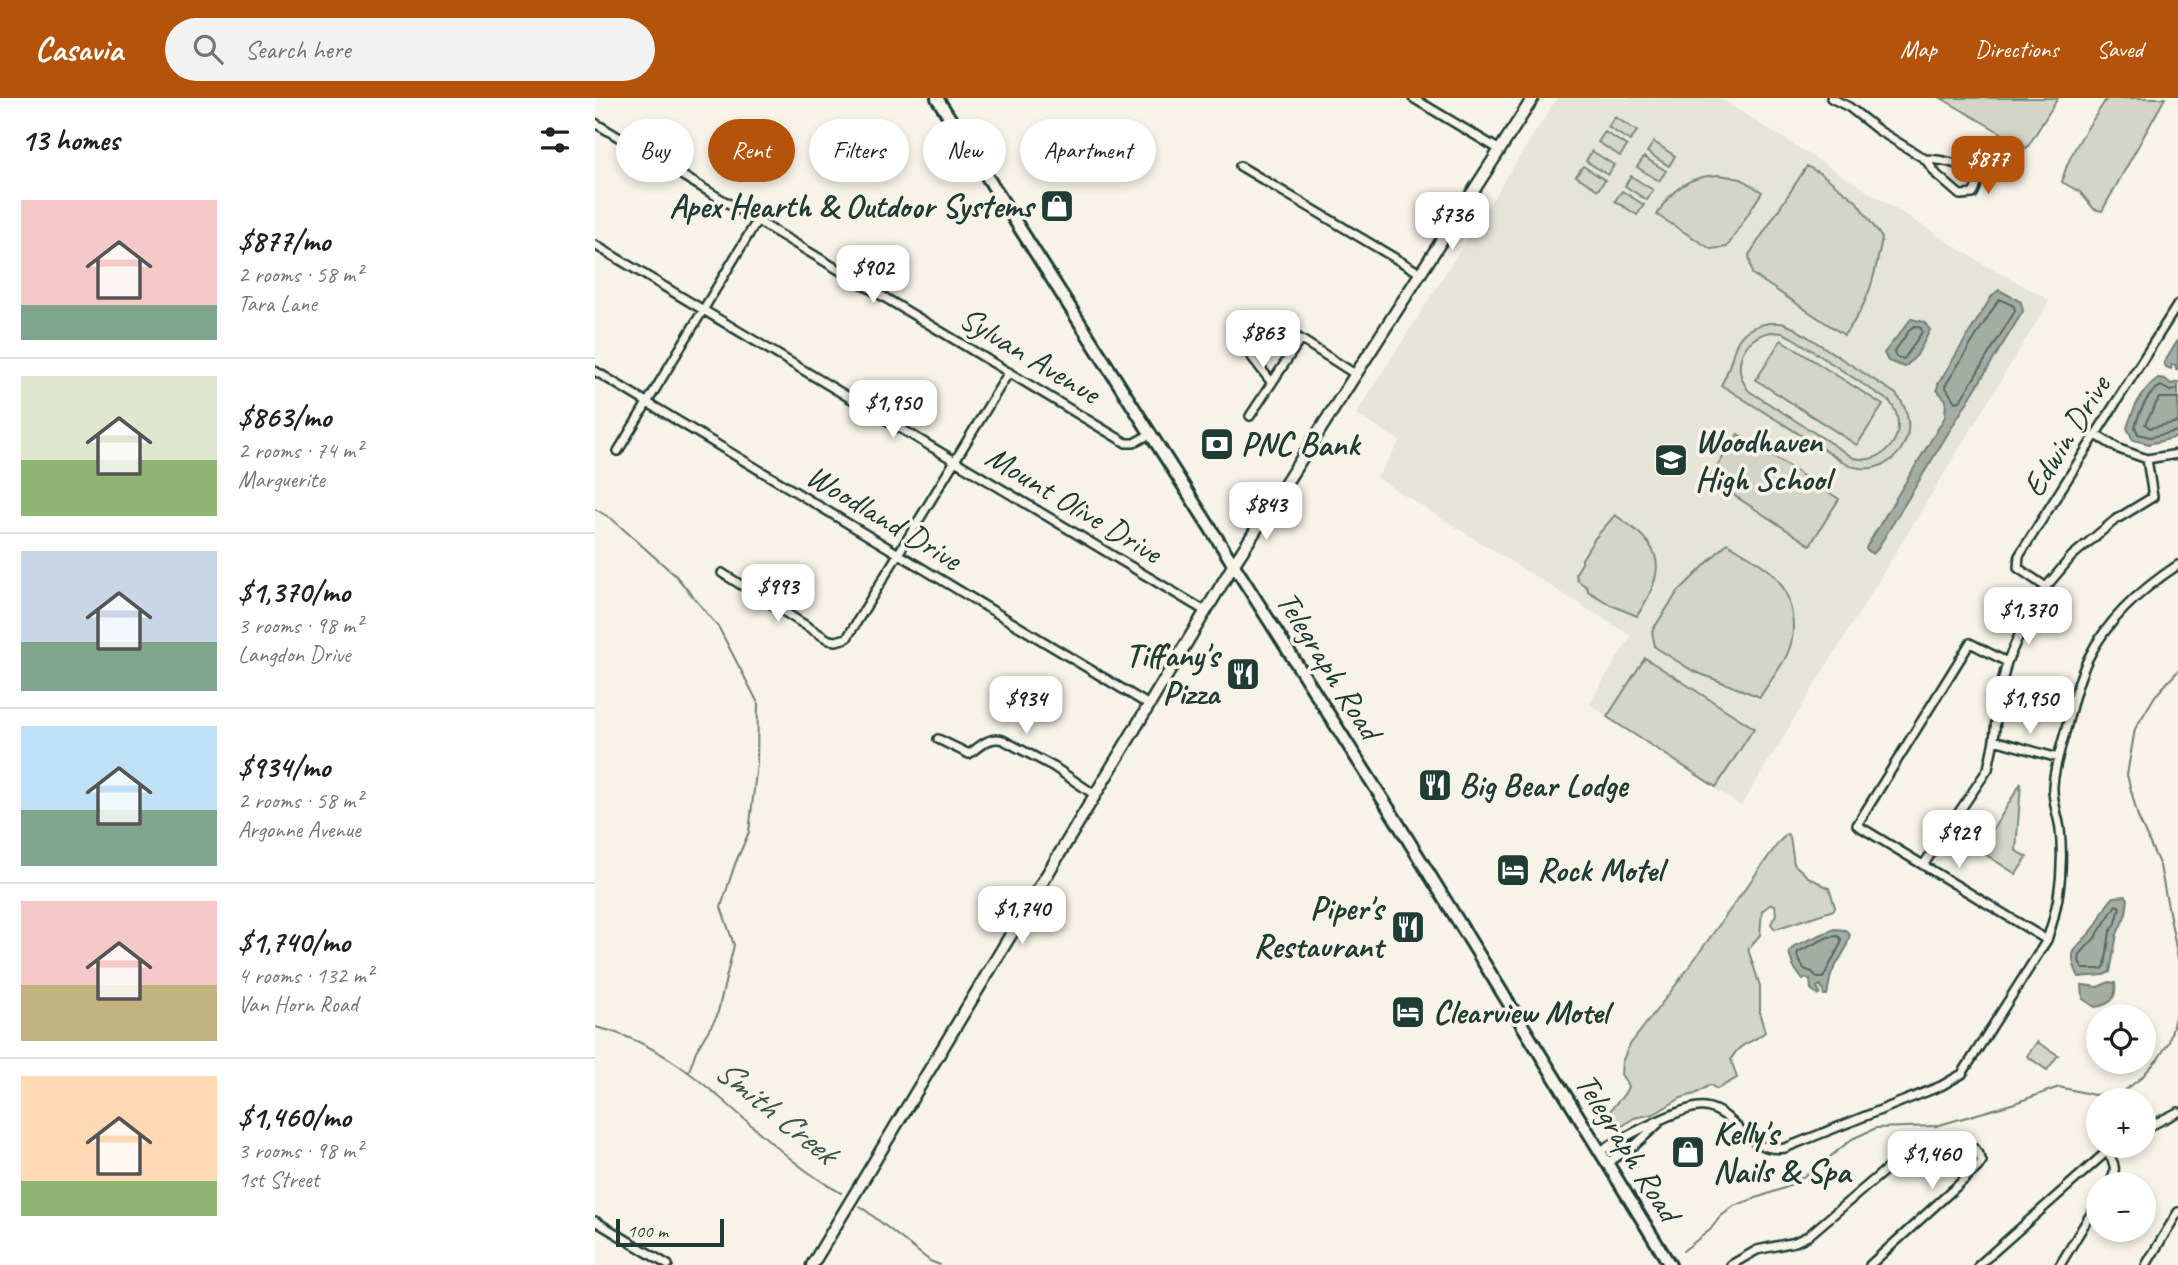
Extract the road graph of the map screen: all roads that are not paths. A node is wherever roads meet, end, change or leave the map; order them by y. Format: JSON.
{"nodes":[{"id":1,"x":937,"y":98,"type":"edge"},
{"id":2,"x":1413,"y":98,"type":"edge"},
{"id":3,"x":1533,"y":98,"type":"edge"},
{"id":4,"x":1831,"y":98,"type":"edge"},
{"id":5,"x":595,"y":122,"type":"edge"},
{"id":6,"x":1500,"y":150,"type":"junction"},
{"id":7,"x":1925,"y":159,"type":"junction"},
{"id":8,"x":1240,"y":166,"type":"dead end"},
{"id":9,"x":758,"y":219,"type":"junction"},
{"id":10,"x":595,"y":245,"type":"edge"},
{"id":11,"x":1420,"y":273,"type":"junction"},
{"id":12,"x":2178,"y":304,"type":"edge"},
{"id":13,"x":703,"y":310,"type":"junction"},
{"id":14,"x":1300,"y":340,"type":"junction"},
{"id":15,"x":595,"y":371,"type":"edge"},
{"id":16,"x":1009,"y":372,"type":"junction"},
{"id":17,"x":1355,"y":374,"type":"junction"},
{"id":18,"x":1272,"y":383,"type":"junction"},
{"id":19,"x":649,"y":403,"type":"junction"},
{"id":20,"x":1250,"y":416,"type":"dead end"},
{"id":21,"x":1152,"y":433,"type":"junction"},
{"id":22,"x":2096,"y":435,"type":"junction"},
{"id":23,"x":618,"y":451,"type":"dead end"},
{"id":24,"x":2178,"y":454,"type":"edge"},
{"id":25,"x":2147,"y":459,"type":"junction"},
{"id":26,"x":955,"y":461,"type":"junction"},
{"id":27,"x":899,"y":554,"type":"junction"},
{"id":28,"x":1234,"y":564,"type":"junction"},
{"id":29,"x":2178,"y":565,"type":"edge"},
{"id":30,"x":722,"y":573,"type":"dead end"},
{"id":31,"x":2046,"y":587,"type":"junction"},
{"id":32,"x":1205,"y":611,"type":"junction"},
{"id":33,"x":2007,"y":662,"type":"junction"},
{"id":34,"x":1149,"y":705,"type":"junction"},
{"id":35,"x":938,"y":738,"type":"dead end"},
{"id":36,"x":1994,"y":740,"type":"junction"},
{"id":37,"x":2058,"y":758,"type":"junction"},
{"id":38,"x":1095,"y":795,"type":"junction"},
{"id":39,"x":1924,"y":864,"type":"junction"},
{"id":40,"x":2046,"y":940,"type":"junction"},
{"id":41,"x":2178,"y":1112,"type":"edge"},
{"id":42,"x":1661,"y":1122,"type":"junction"},
{"id":43,"x":2156,"y":1123,"type":"edge"},
{"id":44,"x":1600,"y":1152,"type":"junction"},
{"id":45,"x":2099,"y":1158,"type":"edge"},
{"id":46,"x":1607,"y":1163,"type":"junction"},
{"id":47,"x":2178,"y":1212,"type":"edge"},
{"id":48,"x":595,"y":1221,"type":"edge"},
{"id":49,"x":2086,"y":1222,"type":"edge"},
{"id":50,"x":668,"y":1265,"type":"edge"},
{"id":51,"x":812,"y":1265,"type":"edge"},
{"id":52,"x":1670,"y":1265,"type":"edge"},
{"id":53,"x":1731,"y":1265,"type":"edge"},
{"id":54,"x":1870,"y":1265,"type":"edge"},
{"id":55,"x":1979,"y":1265,"type":"edge"},
{"id":56,"x":2060,"y":1265,"type":"edge"},
{"id":57,"x":2146,"y":1265,"type":"edge"}],
"edges":[{"from":1,"to":21,"type":"main road","name":"Telegraph Road"},
{"from":2,"to":6,"type":"street"},
{"from":3,"to":6,"type":"street"},
{"from":4,"to":7,"type":"street"},
{"from":5,"to":9,"type":"street","name":"Sylvan Avenue"},
{"from":6,"to":11,"type":"street"},
{"from":7,"to":7,"type":"street"},
{"from":8,"to":11,"type":"street"},
{"from":9,"to":13,"type":"street"},
{"from":9,"to":16,"type":"street","name":"Sylvan Avenue"},
{"from":10,"to":13,"type":"street","name":"Mount Olive Drive"},
{"from":11,"to":17,"type":"street"},
{"from":12,"to":22,"type":"street","name":"Edwin Drive"},
{"from":13,"to":19,"type":"street"},
{"from":13,"to":26,"type":"street","name":"Mount Olive Drive"},
{"from":14,"to":17,"type":"street"},
{"from":14,"to":18,"type":"street"},
{"from":14,"to":18,"type":"street"},
{"from":15,"to":19,"type":"street","name":"Woodland Drive"},
{"from":16,"to":21,"type":"street","name":"Sylvan Avenue"},
{"from":16,"to":26,"type":"street"},
{"from":17,"to":28,"type":"street"},
{"from":18,"to":20,"type":"street"},
{"from":19,"to":23,"type":"street"},
{"from":19,"to":27,"type":"street","name":"Woodland Drive"},
{"from":21,"to":28,"type":"main road","name":"Telegraph Road"},
{"from":22,"to":25,"type":"street"},
{"from":22,"to":31,"type":"street","name":"Edwin Drive"},
{"from":24,"to":25,"type":"street"},
{"from":25,"to":31,"type":"street"},
{"from":26,"to":27,"type":"street"},
{"from":26,"to":32,"type":"street","name":"Mount Olive Drive"},
{"from":27,"to":30,"type":"street"},
{"from":27,"to":34,"type":"street","name":"Woodland Drive"},
{"from":28,"to":32,"type":"street"},
{"from":28,"to":44,"type":"main road","name":"Telegraph Road"},
{"from":29,"to":37,"type":"street"},
{"from":31,"to":33,"type":"street"},
{"from":32,"to":34,"type":"street"},
{"from":33,"to":36,"type":"street"},
{"from":33,"to":39,"type":"street"},
{"from":34,"to":38,"type":"street"},
{"from":35,"to":38,"type":"street"},
{"from":36,"to":37,"type":"street"},
{"from":36,"to":39,"type":"street"},
{"from":37,"to":40,"type":"street"},
{"from":38,"to":51,"type":"street"},
{"from":39,"to":40,"type":"street"},
{"from":40,"to":42,"type":"street"},
{"from":41,"to":43,"type":"street"},
{"from":42,"to":44,"type":"street"},
{"from":42,"to":46,"type":"street"},
{"from":44,"to":46,"type":"main road","name":"Telegraph Road"},
{"from":45,"to":55,"type":"street"},
{"from":46,"to":52,"type":"main road","name":"Telegraph Road"},
{"from":47,"to":57,"type":"street"},
{"from":48,"to":50,"type":"street"},
{"from":49,"to":56,"type":"street"},
{"from":53,"to":54,"type":"street"}]}
